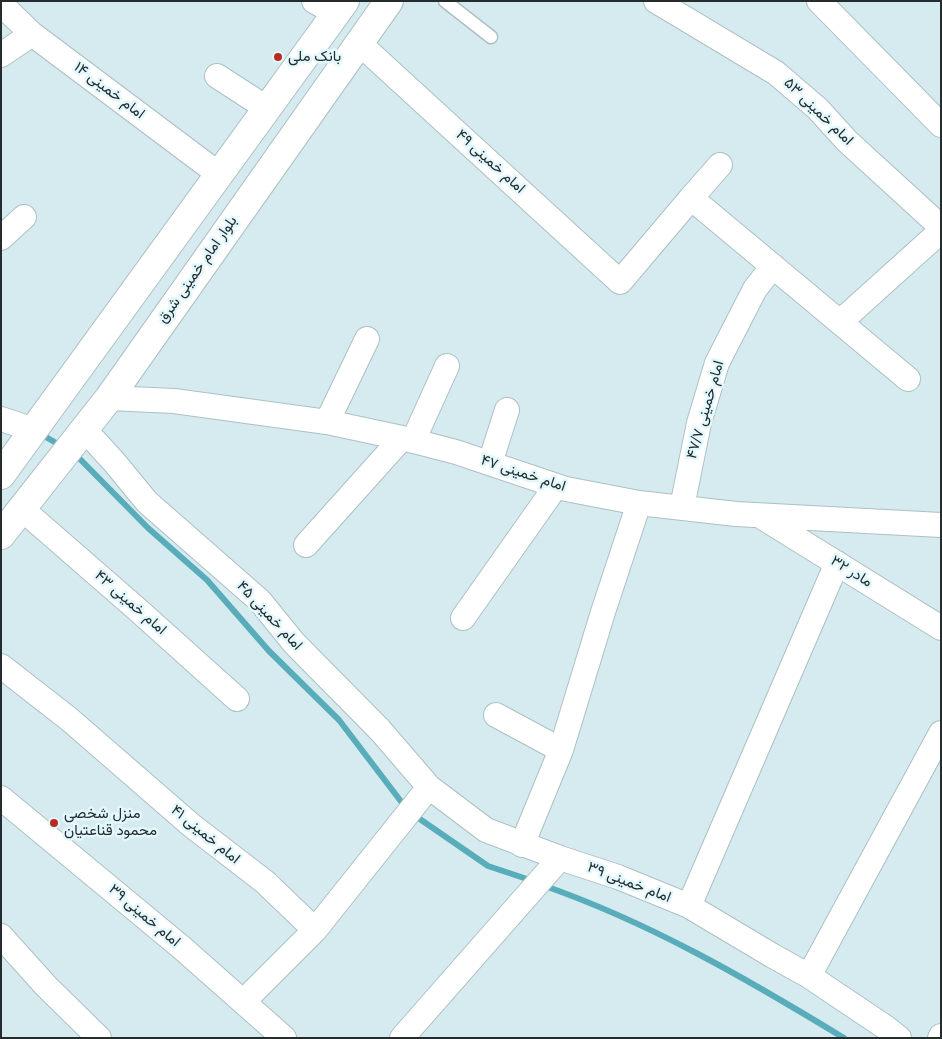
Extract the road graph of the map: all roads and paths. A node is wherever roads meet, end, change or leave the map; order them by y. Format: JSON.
{"nodes":[{"id":1,"x":389,"y":1,"type":"edge"},
{"id":2,"x":445,"y":1,"type":"edge"},
{"id":3,"x":656,"y":1,"type":"edge"},
{"id":4,"x":819,"y":1,"type":"edge"},
{"id":5,"x":1,"y":4,"type":"edge"},
{"id":6,"x":332,"y":5,"type":"edge"},
{"id":7,"x":32,"y":34,"type":"junction"},
{"id":8,"x":491,"y":37,"type":"dead end"},
{"id":9,"x":359,"y":43,"type":"junction"},
{"id":10,"x":1,"y":55,"type":"edge"},
{"id":11,"x":217,"y":76,"type":"dead end"},
{"id":12,"x":268,"y":109,"type":"junction"},
{"id":13,"x":941,"y":125,"type":"edge"},
{"id":14,"x":720,"y":165,"type":"dead end"},
{"id":15,"x":220,"y":175,"type":"junction"},
{"id":16,"x":692,"y":198,"type":"junction"},
{"id":17,"x":24,"y":217,"type":"dead end"},
{"id":18,"x":941,"y":227,"type":"edge"},
{"id":19,"x":941,"y":231,"type":"edge"},
{"id":20,"x":1,"y":238,"type":"edge"},
{"id":21,"x":773,"y":266,"type":"junction"},
{"id":22,"x":840,"y":322,"type":"junction"},
{"id":23,"x":367,"y":339,"type":"dead end"},
{"id":24,"x":447,"y":366,"type":"dead end"},
{"id":25,"x":908,"y":379,"type":"dead end"},
{"id":26,"x":109,"y":398,"type":"junction"},
{"id":27,"x":507,"y":410,"type":"dead end"},
{"id":28,"x":1,"y":419,"type":"edge"},
{"id":29,"x":327,"y":422,"type":"junction"},
{"id":30,"x":34,"y":430,"type":"junction"},
{"id":31,"x":85,"y":430,"type":"junction"},
{"id":32,"x":408,"y":439,"type":"junction"},
{"id":33,"x":490,"y":463,"type":"junction"},
{"id":34,"x":1,"y":475,"type":"edge"},
{"id":35,"x":556,"y":486,"type":"junction"},
{"id":36,"x":639,"y":503,"type":"junction"},
{"id":37,"x":682,"y":507,"type":"junction"},
{"id":38,"x":22,"y":509,"type":"junction"},
{"id":39,"x":761,"y":516,"type":"junction"},
{"id":40,"x":941,"y":526,"type":"edge"},
{"id":41,"x":1,"y":534,"type":"edge"},
{"id":42,"x":306,"y":545,"type":"dead end"},
{"id":43,"x":837,"y":563,"type":"junction"},
{"id":44,"x":463,"y":618,"type":"dead end"},
{"id":45,"x":941,"y":628,"type":"edge"},
{"id":46,"x":1,"y":666,"type":"edge"},
{"id":47,"x":237,"y":699,"type":"dead end"},
{"id":48,"x":496,"y":716,"type":"dead end"},
{"id":49,"x":941,"y":733,"type":"edge"},
{"id":50,"x":560,"y":750,"type":"junction"},
{"id":51,"x":429,"y":787,"type":"junction"},
{"id":52,"x":1,"y":798,"type":"edge"},
{"id":53,"x":522,"y":845,"type":"junction"},
{"id":54,"x":560,"y":858,"type":"junction"},
{"id":55,"x":689,"y":906,"type":"junction"},
{"id":56,"x":315,"y":930,"type":"junction"},
{"id":57,"x":1,"y":936,"type":"edge"},
{"id":58,"x":809,"y":976,"type":"junction"},
{"id":59,"x":243,"y":1002,"type":"junction"},
{"id":60,"x":99,"y":1038,"type":"edge"},
{"id":61,"x":284,"y":1038,"type":"edge"},
{"id":62,"x":402,"y":1038,"type":"edge"},
{"id":63,"x":899,"y":1038,"type":"edge"}],
"edges":[{"from":1,"to":9,"type":"main road","name":"بلوار امام خمینی شرق"},
{"from":2,"to":8,"type":"lane"},
{"from":3,"to":18,"type":"street","name":"امام خمینی ۵۳"},
{"from":4,"to":13,"type":"street"},
{"from":5,"to":7,"type":"street","name":"امام خمینی ۱۴"},
{"from":6,"to":12,"type":"main road"},
{"from":7,"to":10,"type":"street"},
{"from":7,"to":15,"type":"street","name":"امام خمینی ۱۴"},
{"from":9,"to":16,"type":"street","name":"امام خمینی ۴۹"},
{"from":9,"to":26,"type":"main road","name":"بلوار امام خمینی شرق"},
{"from":11,"to":12,"type":"street"},
{"from":12,"to":15,"type":"main road"},
{"from":14,"to":16,"type":"street"},
{"from":15,"to":30,"type":"main road"},
{"from":16,"to":21,"type":"street"},
{"from":17,"to":20,"type":"street"},
{"from":19,"to":22,"type":"street"},
{"from":21,"to":22,"type":"street"},
{"from":21,"to":37,"type":"street","name":"امام خمینی ۴۷/۷"},
{"from":22,"to":25,"type":"street"},
{"from":23,"to":29,"type":"street"},
{"from":24,"to":32,"type":"street"},
{"from":26,"to":29,"type":"street","name":"امام خمینی ۴۷"},
{"from":26,"to":31,"type":"main road","name":"بلوار امام خمینی شرق"},
{"from":27,"to":33,"type":"street"},
{"from":28,"to":30,"type":"street"},
{"from":29,"to":32,"type":"street","name":"امام خمینی ۴۷"},
{"from":30,"to":34,"type":"main road"},
{"from":31,"to":38,"type":"main road","name":"بلوار امام خمینی شرق"},
{"from":31,"to":51,"type":"street","name":"امام خمینی ۴۵"},
{"from":32,"to":33,"type":"street","name":"امام خمینی ۴۷"},
{"from":32,"to":42,"type":"street"},
{"from":33,"to":35,"type":"street","name":"امام خمینی ۴۷"},
{"from":35,"to":36,"type":"street","name":"امام خمینی ۴۷"},
{"from":35,"to":44,"type":"street"},
{"from":36,"to":37,"type":"street","name":"امام خمینی ۴۷"},
{"from":36,"to":50,"type":"street"},
{"from":37,"to":39,"type":"street","name":"امام خمینی ۴۷"},
{"from":38,"to":41,"type":"main road","name":"بلوار امام خمینی شرق"},
{"from":38,"to":47,"type":"street","name":"امام خمینی ۴۳"},
{"from":39,"to":40,"type":"street","name":"امام خمینی ۴۷"},
{"from":39,"to":43,"type":"street","name":"مادر ۳۲"},
{"from":43,"to":45,"type":"street","name":"مادر ۳۲"},
{"from":43,"to":55,"type":"street"},
{"from":46,"to":56,"type":"street","name":"امام خمینی ۴۱"},
{"from":48,"to":50,"type":"street"},
{"from":49,"to":58,"type":"street"},
{"from":50,"to":53,"type":"street"},
{"from":51,"to":53,"type":"street","name":"امام خمینی ۴۵"},
{"from":51,"to":56,"type":"street"},
{"from":52,"to":59,"type":"street","name":"امام خمینی ۳۹"},
{"from":53,"to":54,"type":"street","name":"امام خمینی ۳۹"},
{"from":54,"to":55,"type":"street","name":"امام خمینی ۳۹"},
{"from":54,"to":62,"type":"street"},
{"from":55,"to":58,"type":"street","name":"امام خمینی ۳۹"},
{"from":56,"to":59,"type":"street"},
{"from":57,"to":60,"type":"street"},
{"from":58,"to":63,"type":"street","name":"امام خمینی ۳۹"},
{"from":59,"to":61,"type":"street","name":"امام خمینی ۳۹"}]}
